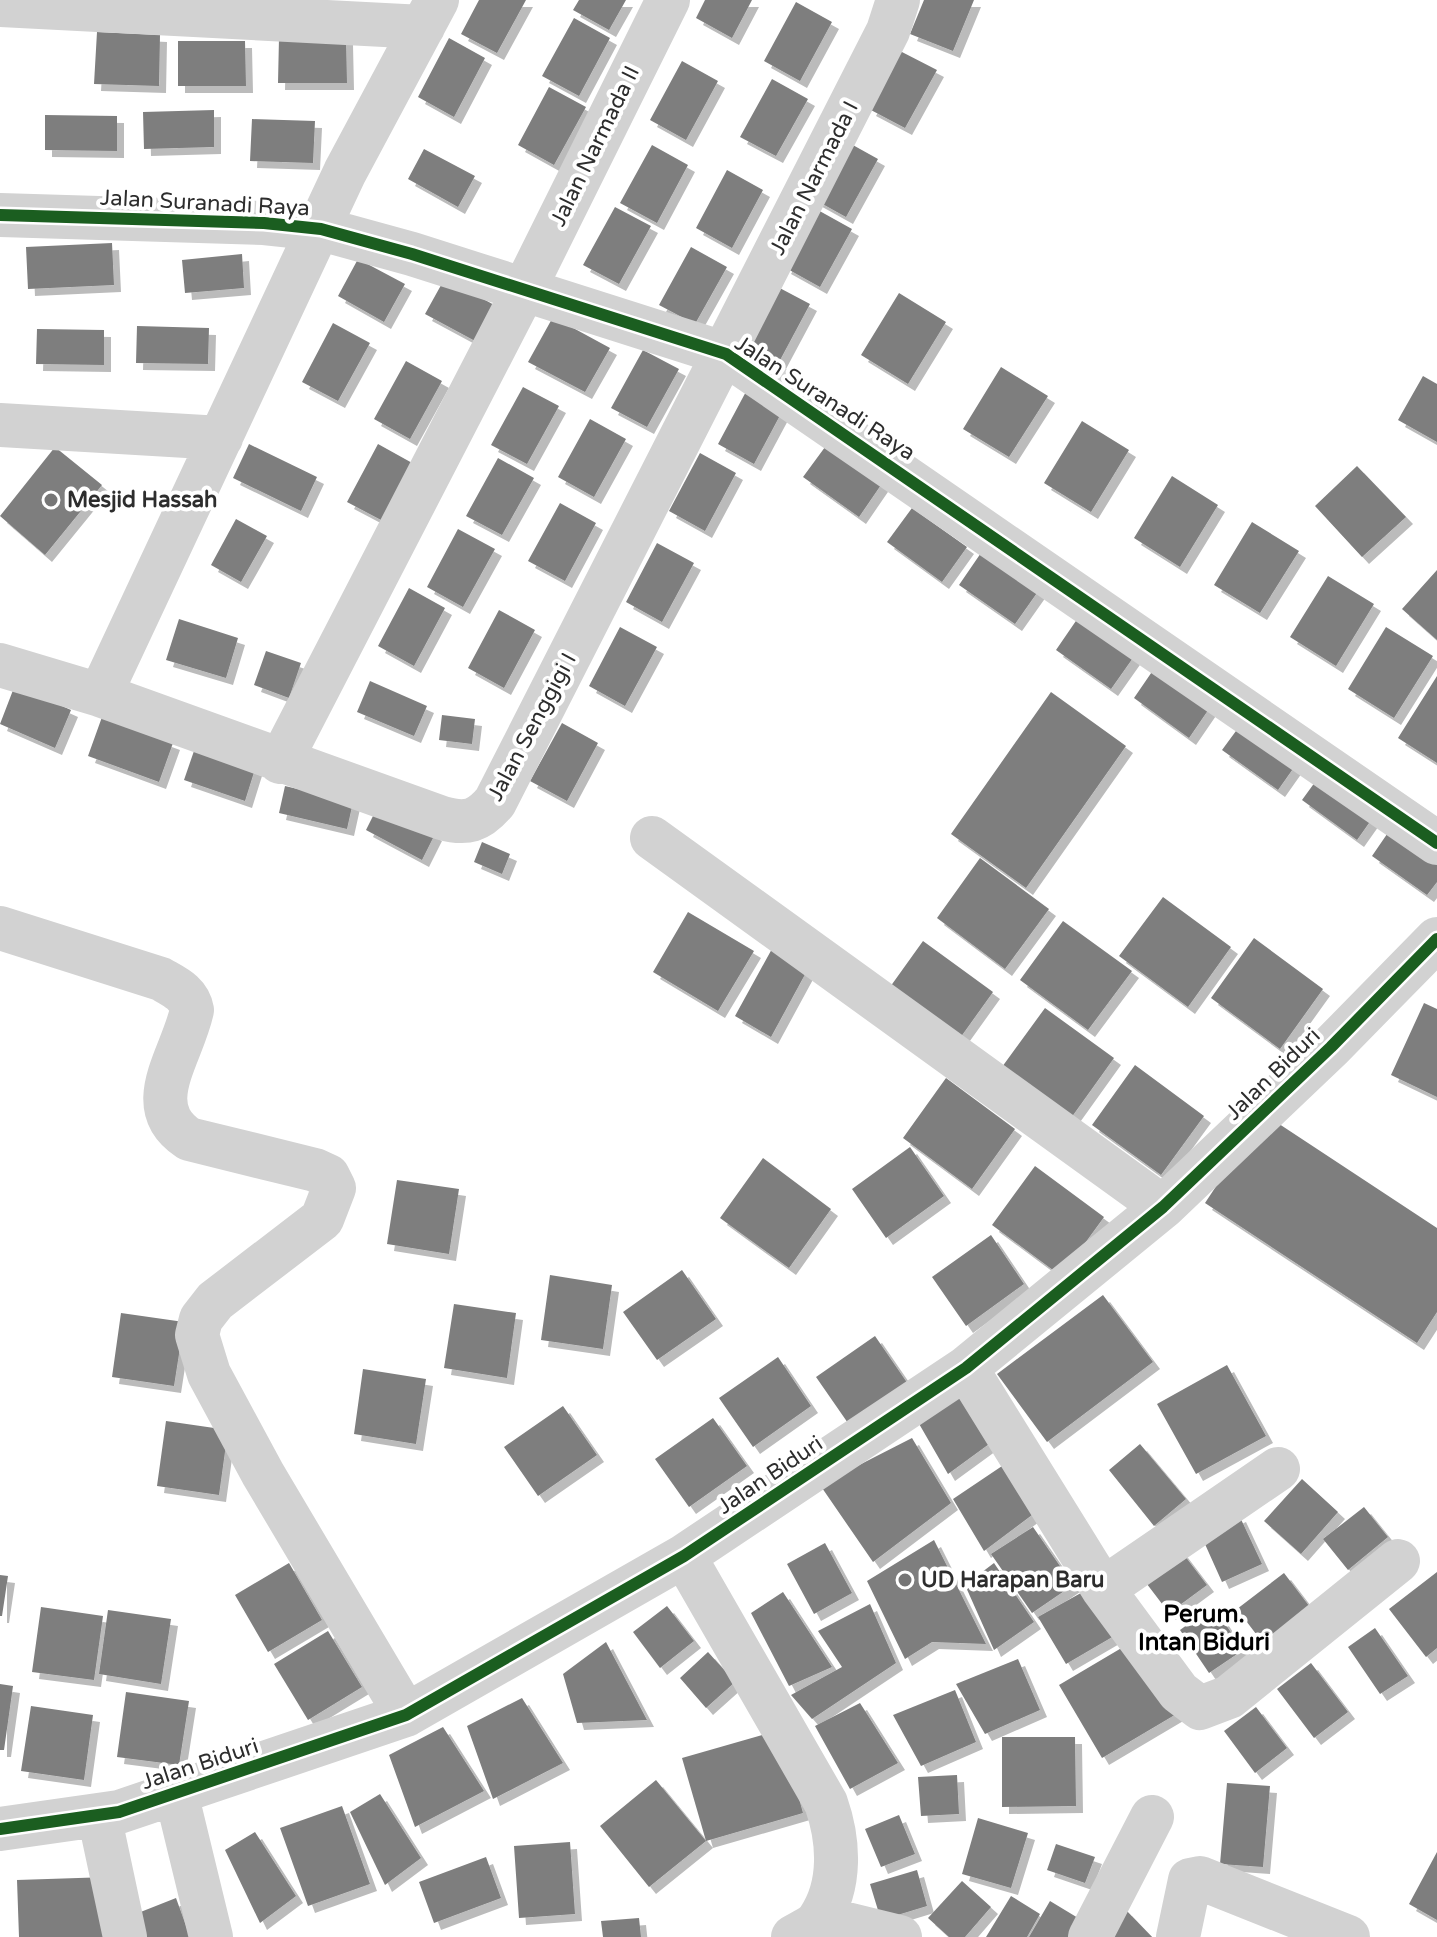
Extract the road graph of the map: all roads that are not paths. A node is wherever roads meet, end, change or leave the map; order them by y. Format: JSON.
{"nodes":[{"id":1,"x":668,"y":0,"type":"edge"},
{"id":2,"x":898,"y":0,"type":"edge"},
{"id":3,"x":0,"y":5,"type":"edge"},
{"id":4,"x":430,"y":13,"type":"edge"},
{"id":5,"x":0,"y":215,"type":"edge"},
{"id":6,"x":321,"y":229,"type":"junction"},
{"id":7,"x":523,"y":292,"type":"junction"},
{"id":8,"x":726,"y":354,"type":"junction"},
{"id":9,"x":0,"y":425,"type":"edge"},
{"id":10,"x":221,"y":438,"type":"junction"},
{"id":11,"x":0,"y":665,"type":"edge"},
{"id":12,"x":100,"y":695,"type":"junction"},
{"id":13,"x":280,"y":762,"type":"junction"},
{"id":14,"x":652,"y":838,"type":"dead end"},
{"id":15,"x":1437,"y":843,"type":"edge"},
{"id":16,"x":0,"y":928,"type":"edge"},
{"id":17,"x":1437,"y":939,"type":"edge"},
{"id":18,"x":1163,"y":1207,"type":"junction"},
{"id":19,"x":966,"y":1368,"type":"junction"},
{"id":20,"x":1278,"y":1469,"type":"dead end"},
{"id":21,"x":684,"y":1556,"type":"junction"},
{"id":22,"x":1398,"y":1561,"type":"dead end"},
{"id":23,"x":1103,"y":1589,"type":"junction"},
{"id":24,"x":406,"y":1715,"type":"junction"},
{"id":25,"x":176,"y":1793,"type":"junction"},
{"id":26,"x":99,"y":1815,"type":"junction"},
{"id":27,"x":1152,"y":1817,"type":"dead end"},
{"id":28,"x":0,"y":1829,"type":"edge"},
{"id":29,"x":806,"y":1929,"type":"edge"},
{"id":30,"x":125,"y":1937,"type":"edge"},
{"id":31,"x":211,"y":1937,"type":"edge"},
{"id":32,"x":900,"y":1937,"type":"edge"},
{"id":33,"x":1090,"y":1937,"type":"edge"},
{"id":34,"x":1178,"y":1937,"type":"edge"},
{"id":35,"x":1348,"y":1937,"type":"edge"}],
"edges":[{"from":1,"to":7,"type":"street","name":"Jalan Narmada II"},
{"from":2,"to":8,"type":"street","name":"Jalan Narmada I"},
{"from":3,"to":4,"type":"street"},
{"from":4,"to":6,"type":"street"},
{"from":5,"to":6,"type":"street","name":"Jalan Suranadi Raya"},
{"from":6,"to":7,"type":"street","name":"Jalan Suranadi Raya"},
{"from":6,"to":10,"type":"street"},
{"from":7,"to":8,"type":"street","name":"Jalan Suranadi Raya"},
{"from":7,"to":13,"type":"street","name":"Jalan Narmada II"},
{"from":8,"to":13,"type":"street","name":"Jalan Senggigi I"},
{"from":8,"to":15,"type":"street","name":"Jalan Suranadi Raya"},
{"from":9,"to":10,"type":"street"},
{"from":10,"to":12,"type":"street"},
{"from":11,"to":12,"type":"street","name":"Jalan Senggigi I"},
{"from":12,"to":13,"type":"street","name":"Jalan Senggigi I"},
{"from":14,"to":18,"type":"street"},
{"from":16,"to":24,"type":"street"},
{"from":17,"to":18,"type":"street","name":"Jalan Biduri"},
{"from":18,"to":19,"type":"street","name":"Jalan Biduri"},
{"from":19,"to":21,"type":"street","name":"Jalan Biduri"},
{"from":19,"to":23,"type":"street"},
{"from":20,"to":23,"type":"street"},
{"from":21,"to":24,"type":"street","name":"Jalan Biduri"},
{"from":21,"to":29,"type":"street"},
{"from":22,"to":23,"type":"street"},
{"from":24,"to":25,"type":"street","name":"Jalan Biduri"},
{"from":25,"to":26,"type":"street","name":"Jalan Biduri"},
{"from":25,"to":31,"type":"street"},
{"from":26,"to":28,"type":"street","name":"Jalan Biduri"},
{"from":26,"to":30,"type":"street"},
{"from":27,"to":33,"type":"street"},
{"from":29,"to":32,"type":"street"},
{"from":34,"to":35,"type":"street"}]}
